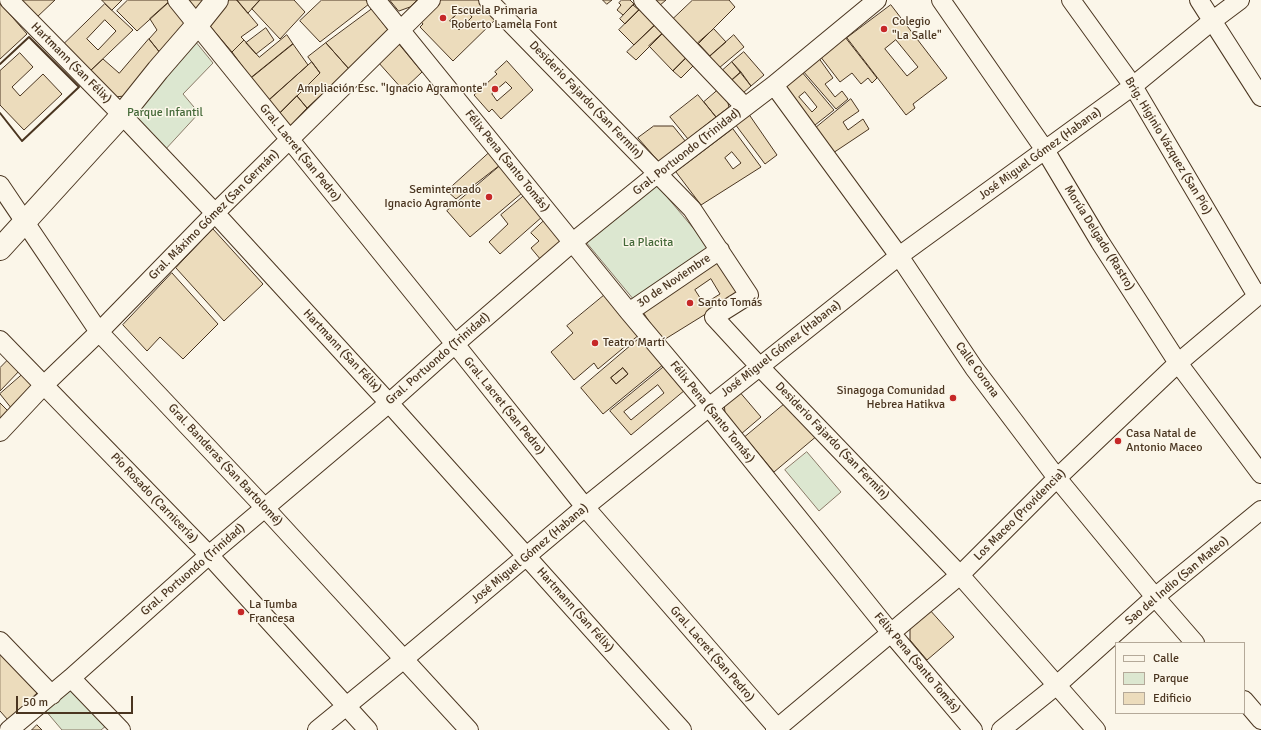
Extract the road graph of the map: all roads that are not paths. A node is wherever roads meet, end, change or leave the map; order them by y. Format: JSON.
{"nodes":[{"id":1,"x":9,"y":0,"type":"edge"},
{"id":2,"x":177,"y":0,"type":"edge"},
{"id":3,"x":217,"y":0,"type":"edge"},
{"id":4,"x":376,"y":0,"type":"edge"},
{"id":5,"x":430,"y":0,"type":"edge"},
{"id":6,"x":488,"y":0,"type":"edge"},
{"id":7,"x":643,"y":0,"type":"edge"},
{"id":8,"x":877,"y":0,"type":"edge"},
{"id":9,"x":941,"y":0,"type":"edge"},
{"id":10,"x":1071,"y":0,"type":"edge"},
{"id":11,"x":1199,"y":0,"type":"edge"},
{"id":12,"x":1240,"y":0,"type":"edge"},
{"id":13,"x":1212,"y":21,"type":"junction"},
{"id":14,"x":197,"y":26,"type":"junction"},
{"id":15,"x":400,"y":30,"type":"junction"},
{"id":16,"x":774,"y":85,"type":"junction"},
{"id":17,"x":1133,"y":86,"type":"junction"},
{"id":18,"x":1261,"y":97,"type":"edge"},
{"id":19,"x":745,"y":107,"type":"junction"},
{"id":20,"x":122,"y":115,"type":"junction"},
{"id":21,"x":289,"y":140,"type":"junction"},
{"id":22,"x":1045,"y":150,"type":"junction"},
{"id":23,"x":657,"y":174,"type":"junction"},
{"id":24,"x":0,"y":185,"type":"edge"},
{"id":25,"x":215,"y":213,"type":"junction"},
{"id":26,"x":25,"y":223,"type":"junction"},
{"id":27,"x":573,"y":242,"type":"junction"},
{"id":28,"x":0,"y":249,"type":"edge"},
{"id":29,"x":720,"y":250,"type":"junction"},
{"id":30,"x":899,"y":256,"type":"junction"},
{"id":31,"x":1259,"y":295,"type":"edge"},
{"id":32,"x":629,"y":312,"type":"junction"},
{"id":33,"x":99,"y":332,"type":"junction"},
{"id":34,"x":0,"y":340,"type":"edge"},
{"id":35,"x":455,"y":344,"type":"junction"},
{"id":36,"x":1178,"y":363,"type":"junction"},
{"id":37,"x":760,"y":367,"type":"junction"},
{"id":38,"x":44,"y":385,"type":"junction"},
{"id":39,"x":389,"y":403,"type":"junction"},
{"id":40,"x":709,"y":406,"type":"junction"},
{"id":41,"x":0,"y":432,"type":"edge"},
{"id":42,"x":1261,"y":474,"type":"edge"},
{"id":43,"x":1057,"y":478,"type":"junction"},
{"id":44,"x":585,"y":507,"type":"junction"},
{"id":45,"x":265,"y":508,"type":"junction"},
{"id":46,"x":1261,"y":510,"type":"edge"},
{"id":47,"x":209,"y":555,"type":"junction"},
{"id":48,"x":526,"y":556,"type":"junction"},
{"id":49,"x":960,"y":575,"type":"junction"},
{"id":50,"x":1156,"y":597,"type":"junction"},
{"id":51,"x":891,"y":633,"type":"junction"},
{"id":52,"x":0,"y":642,"type":"edge"},
{"id":53,"x":1194,"y":642,"type":"edge"},
{"id":54,"x":404,"y":659,"type":"junction"},
{"id":55,"x":71,"y":678,"type":"junction"},
{"id":56,"x":1057,"y":685,"type":"junction"},
{"id":57,"x":52,"y":695,"type":"junction"},
{"id":58,"x":1245,"y":701,"type":"edge"},
{"id":59,"x":346,"y":706,"type":"junction"},
{"id":60,"x":1261,"y":720,"type":"edge"},
{"id":61,"x":115,"y":728,"type":"edge"},
{"id":62,"x":777,"y":729,"type":"edge"},
{"id":63,"x":9,"y":730,"type":"edge"},
{"id":64,"x":317,"y":730,"type":"edge"},
{"id":65,"x":368,"y":730,"type":"edge"},
{"id":66,"x":469,"y":730,"type":"edge"},
{"id":67,"x":682,"y":730,"type":"edge"},
{"id":68,"x":973,"y":730,"type":"edge"},
{"id":69,"x":1001,"y":730,"type":"edge"},
{"id":70,"x":1096,"y":730,"type":"edge"}],
"edges":[{"from":1,"to":20,"type":"street","name":"Hartmann (San Félix)"},
{"from":2,"to":14,"type":"street","name":"Gral. Lacret (San Pedro)"},
{"from":3,"to":14,"type":"main road"},
{"from":4,"to":15,"type":"street","name":"Félix Pena (Santo Tomás)"},
{"from":5,"to":15,"type":"street","name":"Gral. Máximo Gómez (San Germán)"},
{"from":6,"to":23,"type":"street","name":"Desiderio Fajardo (San Fermín)"},
{"from":7,"to":19,"type":"street"},
{"from":8,"to":16,"type":"street","name":"Gral. Portuondo (Trinidad)"},
{"from":9,"to":22,"type":"street","name":"Morúa Delgado (Rastro)"},
{"from":10,"to":17,"type":"street","name":"Brig. Higinio Vázquez (San Pío)"},
{"from":11,"to":13,"type":"street"},
{"from":12,"to":13,"type":"street","name":"José Miguel Gómez (Habana)"},
{"from":13,"to":17,"type":"street","name":"José Miguel Gómez (Habana)"},
{"from":13,"to":18,"type":"street"},
{"from":14,"to":20,"type":"main road"},
{"from":14,"to":21,"type":"street","name":"Gral. Lacret (San Pedro)"},
{"from":15,"to":21,"type":"street","name":"Gral. Máximo Gómez (San Germán)"},
{"from":15,"to":27,"type":"street","name":"Félix Pena (Santo Tomás)"},
{"from":16,"to":19,"type":"street","name":"Gral. Portuondo (Trinidad)"},
{"from":16,"to":30,"type":"street","name":"Calle Corona"},
{"from":17,"to":22,"type":"street","name":"José Miguel Gómez (Habana)"},
{"from":17,"to":31,"type":"street","name":"Brig. Higinio Vázquez (San Pío)"},
{"from":19,"to":23,"type":"street","name":"Gral. Portuondo (Trinidad)"},
{"from":20,"to":25,"type":"street","name":"Hartmann (San Félix)"},
{"from":20,"to":26,"type":"main road"},
{"from":21,"to":25,"type":"street","name":"Gral. Máximo Gómez (San Germán)"},
{"from":21,"to":35,"type":"street","name":"Gral. Lacret (San Pedro)"},
{"from":22,"to":30,"type":"street","name":"José Miguel Gómez (Habana)"},
{"from":22,"to":36,"type":"street","name":"Morúa Delgado (Rastro)"},
{"from":23,"to":27,"type":"street","name":"Gral. Portuondo (Trinidad)"},
{"from":23,"to":29,"type":"street","name":"Desiderio Fajardo (San Fermín)"},
{"from":24,"to":26,"type":"street","name":"Gral. Banderas (San Bartolomé)"},
{"from":25,"to":33,"type":"street","name":"Gral. Máximo Gómez (San Germán)"},
{"from":25,"to":39,"type":"street","name":"Hartmann (San Félix)"},
{"from":26,"to":28,"type":"main road"},
{"from":26,"to":33,"type":"street","name":"Gral. Banderas (San Bartolomé)"},
{"from":27,"to":32,"type":"street","name":"Félix Pena (Santo Tomás)"},
{"from":27,"to":35,"type":"street","name":"Gral. Portuondo (Trinidad)"},
{"from":29,"to":32,"type":"street","name":"30 de Noviembre"},
{"from":29,"to":37,"type":"street","name":"Desiderio Fajardo (San Fermín)"},
{"from":30,"to":37,"type":"street","name":"José Miguel Gómez (Habana)"},
{"from":30,"to":43,"type":"street","name":"Calle Corona"},
{"from":31,"to":36,"type":"street","name":"Los Maceo (Providencia)"},
{"from":32,"to":40,"type":"street","name":"Félix Pena (Santo Tomás)"},
{"from":33,"to":38,"type":"street","name":"Gral. Máximo Gómez (San Germán)"},
{"from":33,"to":45,"type":"street","name":"Gral. Banderas (San Bartolomé)"},
{"from":34,"to":38,"type":"street","name":"Pío Rosado (Carnicería)"},
{"from":35,"to":39,"type":"street","name":"Gral. Portuondo (Trinidad)"},
{"from":35,"to":44,"type":"street","name":"Gral. Lacret (San Pedro)"},
{"from":36,"to":42,"type":"street","name":"Morúa Delgado (Rastro)"},
{"from":36,"to":43,"type":"street","name":"Los Maceo (Providencia)"},
{"from":37,"to":40,"type":"street","name":"José Miguel Gómez (Habana)"},
{"from":37,"to":49,"type":"street","name":"Desiderio Fajardo (San Fermín)"},
{"from":38,"to":41,"type":"street","name":"Gral. Máximo Gómez (San Germán)"},
{"from":38,"to":47,"type":"street","name":"Pío Rosado (Carnicería)"},
{"from":39,"to":45,"type":"street","name":"Gral. Portuondo (Trinidad)"},
{"from":39,"to":48,"type":"street","name":"Hartmann (San Félix)"},
{"from":40,"to":44,"type":"street","name":"José Miguel Gómez (Habana)"},
{"from":40,"to":51,"type":"street","name":"Félix Pena (Santo Tomás)"},
{"from":43,"to":49,"type":"street","name":"Los Maceo (Providencia)"},
{"from":43,"to":50,"type":"street","name":"Calle Corona"},
{"from":44,"to":48,"type":"street","name":"José Miguel Gómez (Habana)"},
{"from":44,"to":62,"type":"street","name":"Gral. Lacret (San Pedro)"},
{"from":45,"to":47,"type":"street","name":"Gral. Portuondo (Trinidad)"},
{"from":45,"to":54,"type":"street","name":"Gral. Banderas (San Bartolomé)"},
{"from":46,"to":50,"type":"street","name":"Sao del Indio (San Mateo)"},
{"from":47,"to":55,"type":"street","name":"Gral. Portuondo (Trinidad)"},
{"from":47,"to":59,"type":"street","name":"Pío Rosado (Carnicería)"},
{"from":48,"to":54,"type":"street","name":"José Miguel Gómez (Habana)"},
{"from":48,"to":67,"type":"street","name":"Hartmann (San Félix)"},
{"from":49,"to":51,"type":"street","name":"Los Maceo (Providencia)"},
{"from":49,"to":56,"type":"street","name":"Desiderio Fajardo (San Fermín)"},
{"from":50,"to":53,"type":"street","name":"Calle Corona"},
{"from":50,"to":56,"type":"street","name":"Sao del Indio (San Mateo)"},
{"from":51,"to":62,"type":"street","name":"Los Maceo (Providencia)"},
{"from":51,"to":68,"type":"street","name":"Félix Pena (Santo Tomás)"},
{"from":52,"to":57,"type":"street"},
{"from":54,"to":59,"type":"street","name":"José Miguel Gómez (Habana)"},
{"from":54,"to":66,"type":"street","name":"Gral. Banderas (San Bartolomé)"},
{"from":55,"to":57,"type":"street","name":"Gral. Portuondo (Trinidad)"},
{"from":55,"to":61,"type":"street"},
{"from":56,"to":69,"type":"street","name":"Sao del Indio (San Mateo)"},
{"from":56,"to":70,"type":"street","name":"Desiderio Fajardo (San Fermín)"},
{"from":57,"to":63,"type":"street","name":"Gral. Portuondo (Trinidad)"},
{"from":58,"to":60,"type":"street"},
{"from":59,"to":64,"type":"street","name":"José Miguel Gómez (Habana)"},
{"from":59,"to":65,"type":"street","name":"Pío Rosado (Carnicería)"}]}
